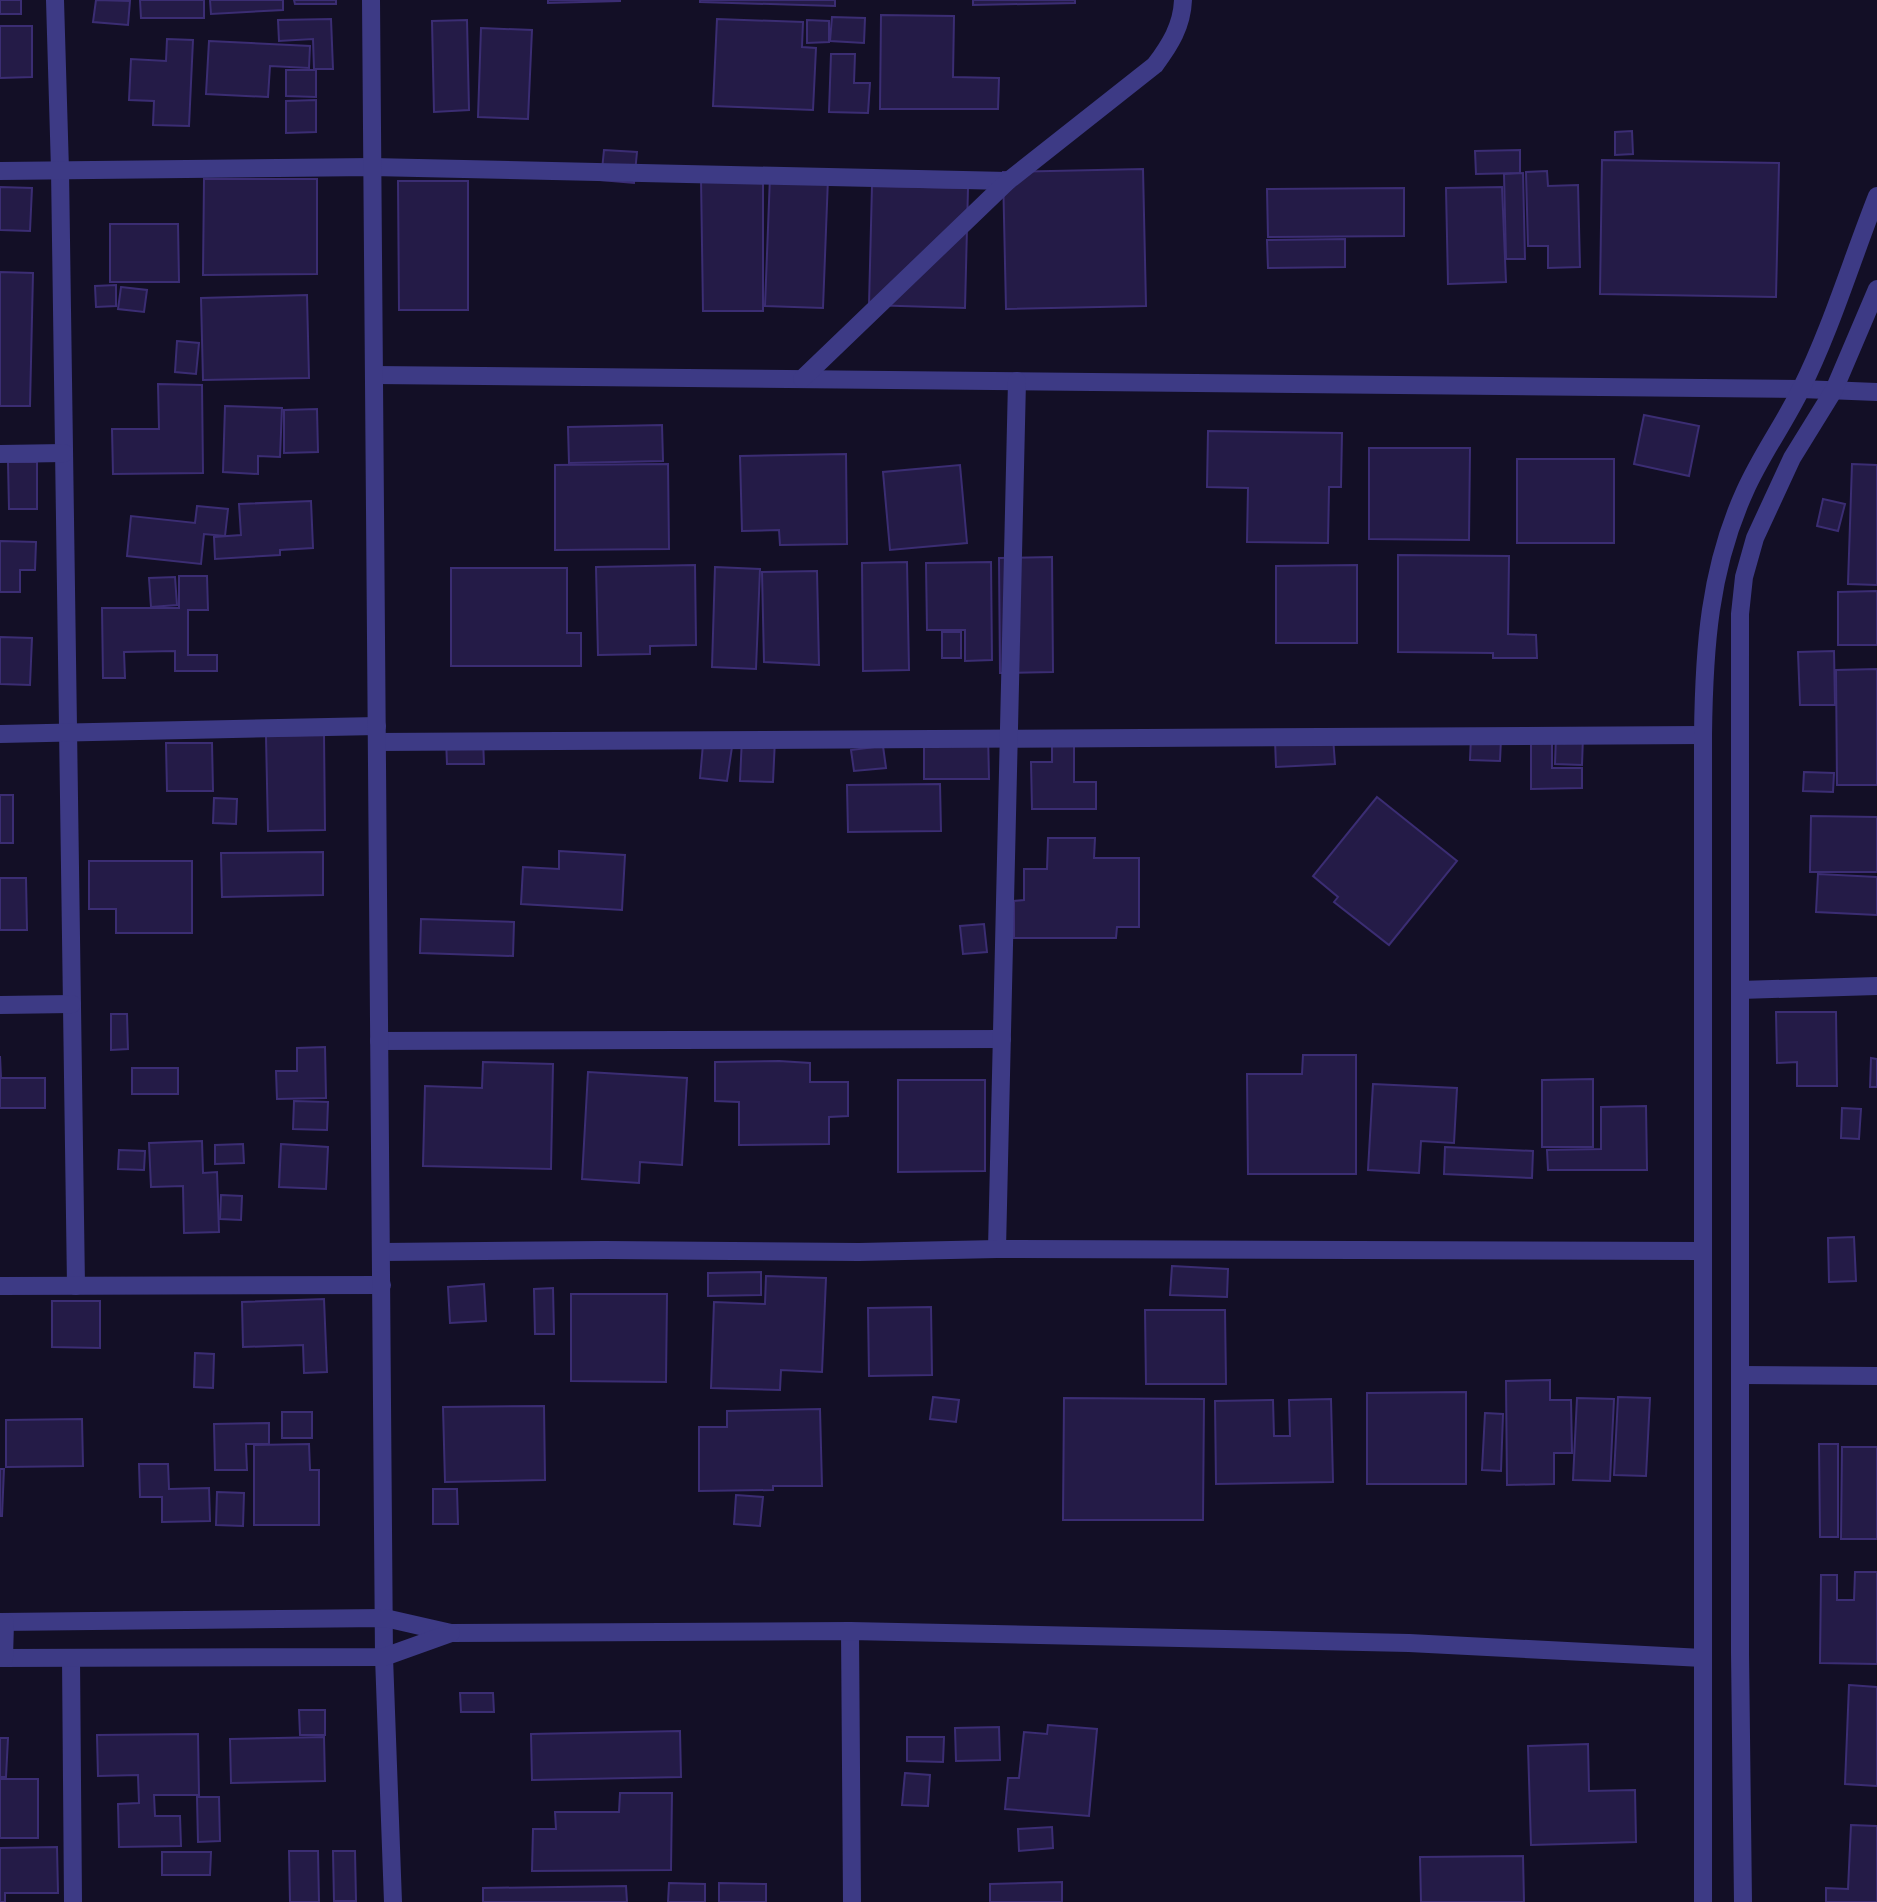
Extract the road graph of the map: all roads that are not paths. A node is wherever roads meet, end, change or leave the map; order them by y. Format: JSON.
{"nodes":[{"id":1,"x":55,"y":0,"type":"edge"},
{"id":2,"x":371,"y":0,"type":"edge"},
{"id":3,"x":1183,"y":0,"type":"edge"},
{"id":4,"x":372,"y":167,"type":"junction"},
{"id":5,"x":60,"y":170,"type":"junction"},
{"id":6,"x":0,"y":171,"type":"edge"},
{"id":7,"x":1008,"y":181,"type":"junction"},
{"id":8,"x":1877,"y":196,"type":"edge"},
{"id":9,"x":1877,"y":289,"type":"edge"},
{"id":10,"x":374,"y":375,"type":"junction"},
{"id":11,"x":802,"y":379,"type":"junction"},
{"id":12,"x":1017,"y":381,"type":"junction"},
{"id":13,"x":1801,"y":389,"type":"junction"},
{"id":14,"x":1834,"y":390,"type":"junction"},
{"id":15,"x":1877,"y":392,"type":"edge"},
{"id":16,"x":64,"y":453,"type":"junction"},
{"id":17,"x":0,"y":454,"type":"edge"},
{"id":18,"x":68,"y":733,"type":"junction"},
{"id":19,"x":0,"y":734,"type":"edge"},
{"id":20,"x":377,"y":734,"type":"junction"},
{"id":21,"x":1703,"y":735,"type":"junction"},
{"id":22,"x":1009,"y":739,"type":"junction"},
{"id":23,"x":1877,"y":986,"type":"edge"},
{"id":24,"x":1740,"y":989,"type":"junction"},
{"id":25,"x":72,"y":1004,"type":"junction"},
{"id":26,"x":0,"y":1005,"type":"edge"},
{"id":27,"x":1002,"y":1039,"type":"junction"},
{"id":28,"x":379,"y":1041,"type":"junction"},
{"id":29,"x":998,"y":1249,"type":"junction"},
{"id":30,"x":1703,"y":1251,"type":"junction"},
{"id":31,"x":382,"y":1252,"type":"junction"},
{"id":32,"x":382,"y":1285,"type":"junction"},
{"id":33,"x":0,"y":1286,"type":"edge"},
{"id":34,"x":76,"y":1286,"type":"junction"},
{"id":35,"x":1741,"y":1375,"type":"junction"},
{"id":36,"x":1877,"y":1376,"type":"edge"},
{"id":37,"x":385,"y":1618,"type":"junction"},
{"id":38,"x":2,"y":1622,"type":"edge"},
{"id":39,"x":850,"y":1631,"type":"junction"},
{"id":40,"x":451,"y":1633,"type":"junction"},
{"id":41,"x":384,"y":1657,"type":"junction"},
{"id":42,"x":2,"y":1658,"type":"edge"},
{"id":43,"x":71,"y":1658,"type":"junction"},
{"id":44,"x":1703,"y":1658,"type":"junction"},
{"id":45,"x":73,"y":1902,"type":"edge"},
{"id":46,"x":393,"y":1902,"type":"edge"},
{"id":47,"x":852,"y":1902,"type":"edge"},
{"id":48,"x":1703,"y":1902,"type":"edge"},
{"id":49,"x":1743,"y":1902,"type":"edge"}],
"edges":[{"from":1,"to":5,"type":"street"},
{"from":2,"to":4,"type":"street"},
{"from":3,"to":7,"type":"street"},
{"from":4,"to":5,"type":"street"},
{"from":4,"to":7,"type":"street"},
{"from":4,"to":10,"type":"street"},
{"from":5,"to":6,"type":"street"},
{"from":5,"to":16,"type":"street"},
{"from":7,"to":11,"type":"street"},
{"from":8,"to":13,"type":"street"},
{"from":9,"to":14,"type":"street"},
{"from":10,"to":11,"type":"street"},
{"from":10,"to":20,"type":"street"},
{"from":11,"to":12,"type":"street"},
{"from":12,"to":13,"type":"street"},
{"from":12,"to":22,"type":"street"},
{"from":13,"to":14,"type":"street"},
{"from":13,"to":21,"type":"street"},
{"from":14,"to":15,"type":"street"},
{"from":14,"to":24,"type":"street"},
{"from":16,"to":17,"type":"street"},
{"from":16,"to":18,"type":"street"},
{"from":18,"to":19,"type":"street"},
{"from":18,"to":20,"type":"street"},
{"from":18,"to":25,"type":"street"},
{"from":20,"to":22,"type":"street"},
{"from":20,"to":28,"type":"street"},
{"from":21,"to":22,"type":"street"},
{"from":21,"to":30,"type":"street"},
{"from":22,"to":27,"type":"street"},
{"from":23,"to":24,"type":"street"},
{"from":24,"to":35,"type":"street"},
{"from":25,"to":26,"type":"street"},
{"from":25,"to":34,"type":"street"},
{"from":27,"to":28,"type":"street"},
{"from":27,"to":29,"type":"street"},
{"from":28,"to":31,"type":"street"},
{"from":29,"to":30,"type":"street"},
{"from":29,"to":31,"type":"street"},
{"from":30,"to":44,"type":"street"},
{"from":31,"to":32,"type":"street"},
{"from":32,"to":34,"type":"street"},
{"from":32,"to":37,"type":"street"},
{"from":33,"to":34,"type":"street"},
{"from":35,"to":36,"type":"street"},
{"from":35,"to":49,"type":"street"},
{"from":37,"to":38,"type":"street"},
{"from":37,"to":40,"type":"street"},
{"from":37,"to":41,"type":"street"},
{"from":38,"to":42,"type":"street"},
{"from":39,"to":40,"type":"street"},
{"from":39,"to":44,"type":"street"},
{"from":39,"to":47,"type":"street"},
{"from":40,"to":41,"type":"street"},
{"from":41,"to":43,"type":"street"},
{"from":41,"to":46,"type":"street"},
{"from":42,"to":43,"type":"street"},
{"from":43,"to":45,"type":"street"},
{"from":44,"to":48,"type":"street"}]}
